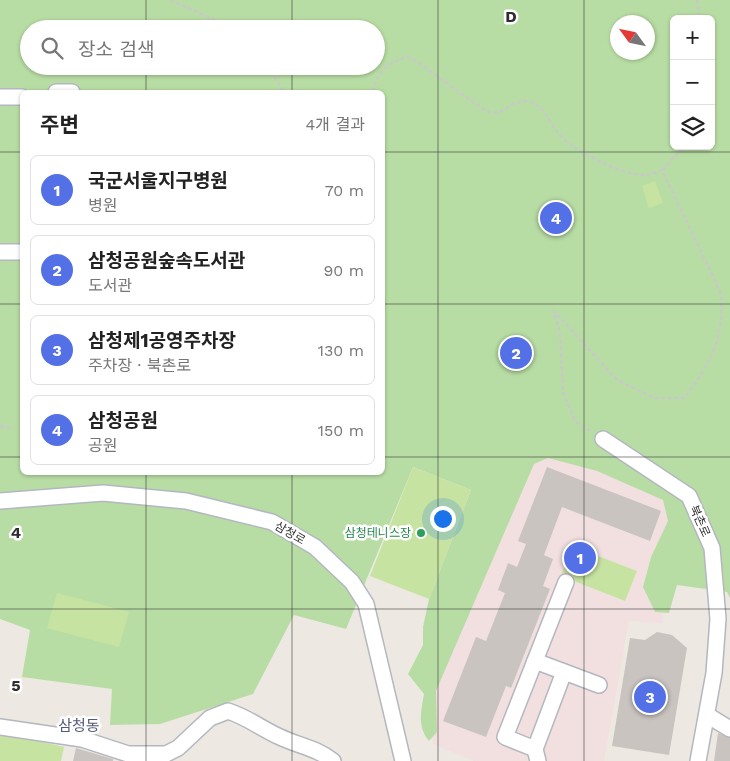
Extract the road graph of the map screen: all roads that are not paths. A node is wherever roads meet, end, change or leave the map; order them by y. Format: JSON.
{"nodes":[{"id":1,"x":0,"y":97,"type":"edge"},
{"id":2,"x":20,"y":97,"type":"edge"},
{"id":3,"x":0,"y":252,"type":"edge"},
{"id":4,"x":20,"y":252,"type":"edge"},
{"id":5,"x":603,"y":439,"type":"road end"},
{"id":6,"x":0,"y":501,"type":"edge"},
{"id":7,"x":566,"y":582,"type":"dead end"},
{"id":8,"x":724,"y":620,"type":"edge"},
{"id":9,"x":535,"y":661,"type":"junction"},
{"id":10,"x":564,"y":672,"type":"junction"},
{"id":11,"x":599,"y":685,"type":"dead end"},
{"id":12,"x":707,"y":715,"type":"junction"},
{"id":13,"x":0,"y":727,"type":"edge"},
{"id":14,"x":730,"y":729,"type":"edge"},
{"id":15,"x":537,"y":755,"type":"edge"},
{"id":16,"x":333,"y":761,"type":"edge"},
{"id":17,"x":403,"y":761,"type":"edge"},
{"id":18,"x":698,"y":761,"type":"edge"}],
"edges":[{"from":1,"to":2,"type":"street"},
{"from":3,"to":4,"type":"street"},
{"from":5,"to":8,"type":"street","name":"북촌로"},
{"from":6,"to":17,"type":"street","name":"삼청로"},
{"from":7,"to":9,"type":"street"},
{"from":8,"to":12,"type":"street","name":"북촌로"},
{"from":9,"to":10,"type":"street"},
{"from":9,"to":15,"type":"street"},
{"from":10,"to":11,"type":"street"},
{"from":10,"to":15,"type":"street"},
{"from":12,"to":14,"type":"street"},
{"from":12,"to":18,"type":"street","name":"북촌로"},
{"from":13,"to":16,"type":"street"}]}
